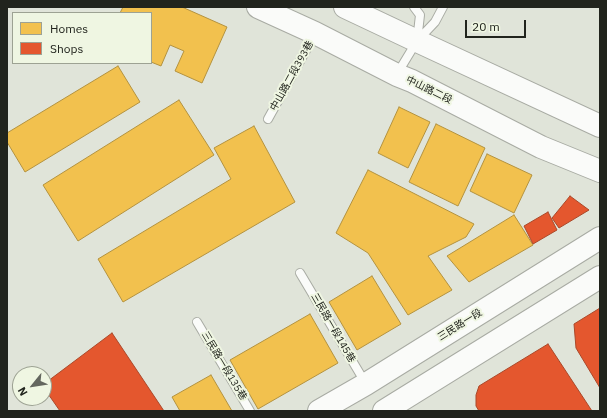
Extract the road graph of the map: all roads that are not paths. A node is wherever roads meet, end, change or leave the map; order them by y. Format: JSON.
{"nodes":[{"id":1,"x":258,"y":7,"type":"edge"},
{"id":2,"x":345,"y":7,"type":"edge"},
{"id":3,"x":414,"y":7,"type":"edge"},
{"id":4,"x":443,"y":7,"type":"edge"},
{"id":5,"x":315,"y":33,"type":"junction"},
{"id":6,"x":417,"y":41,"type":"junction"},
{"id":7,"x":397,"y":75,"type":"junction"},
{"id":8,"x":268,"y":119,"type":"dead end"},
{"id":9,"x":600,"y":126,"type":"edge"},
{"id":10,"x":600,"y":171,"type":"edge"},
{"id":11,"x":600,"y":238,"type":"edge"},
{"id":12,"x":300,"y":272,"type":"dead end"},
{"id":13,"x":600,"y":277,"type":"edge"},
{"id":14,"x":197,"y":322,"type":"dead end"},
{"id":15,"x":366,"y":384,"type":"junction"},
{"id":16,"x":250,"y":411,"type":"edge"},
{"id":17,"x":319,"y":411,"type":"edge"},
{"id":18,"x":384,"y":411,"type":"edge"}],
"edges":[{"from":1,"to":5,"type":"main road","name":"中山路二段"},
{"from":2,"to":6,"type":"main road"},
{"from":3,"to":6,"type":"lane"},
{"from":4,"to":6,"type":"lane"},
{"from":5,"to":7,"type":"main road","name":"中山路二段"},
{"from":5,"to":8,"type":"lane","name":"中山路二段393巷"},
{"from":6,"to":7,"type":"lane"},
{"from":6,"to":9,"type":"main road"},
{"from":7,"to":10,"type":"main road","name":"中山路二段"},
{"from":11,"to":15,"type":"main road","name":"三民路一段"},
{"from":12,"to":15,"type":"lane","name":"三民路一段145巷"},
{"from":13,"to":18,"type":"main road"},
{"from":14,"to":16,"type":"lane","name":"三民路一段135巷"},
{"from":15,"to":17,"type":"main road","name":"三民路一段"}]}
